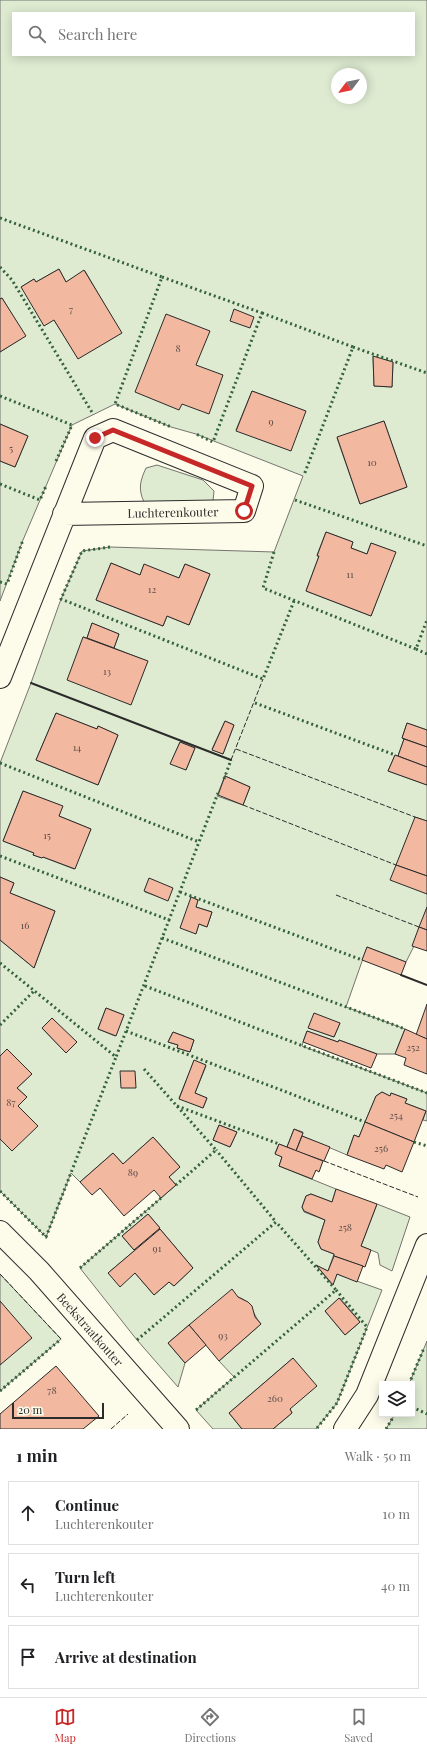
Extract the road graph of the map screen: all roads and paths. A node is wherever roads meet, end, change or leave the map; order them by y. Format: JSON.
{"nodes":[{"id":1,"x":64,"y":514,"type":"junction"},
{"id":2,"x":0,"y":677,"type":"edge"},
{"id":3,"x":0,"y":1232,"type":"edge"},
{"id":4,"x":427,"y":1245,"type":"edge"},
{"id":5,"x":178,"y":1429,"type":"edge"},
{"id":6,"x":345,"y":1429,"type":"edge"}],
"edges":[{"from":1,"to":1,"type":"street","name":"Luchterenkouter"},
{"from":1,"to":2,"type":"street","name":"Luchterenkouter"},
{"from":3,"to":5,"type":"street","name":"Beekstraatkouter"},
{"from":4,"to":6,"type":"street"}]}
